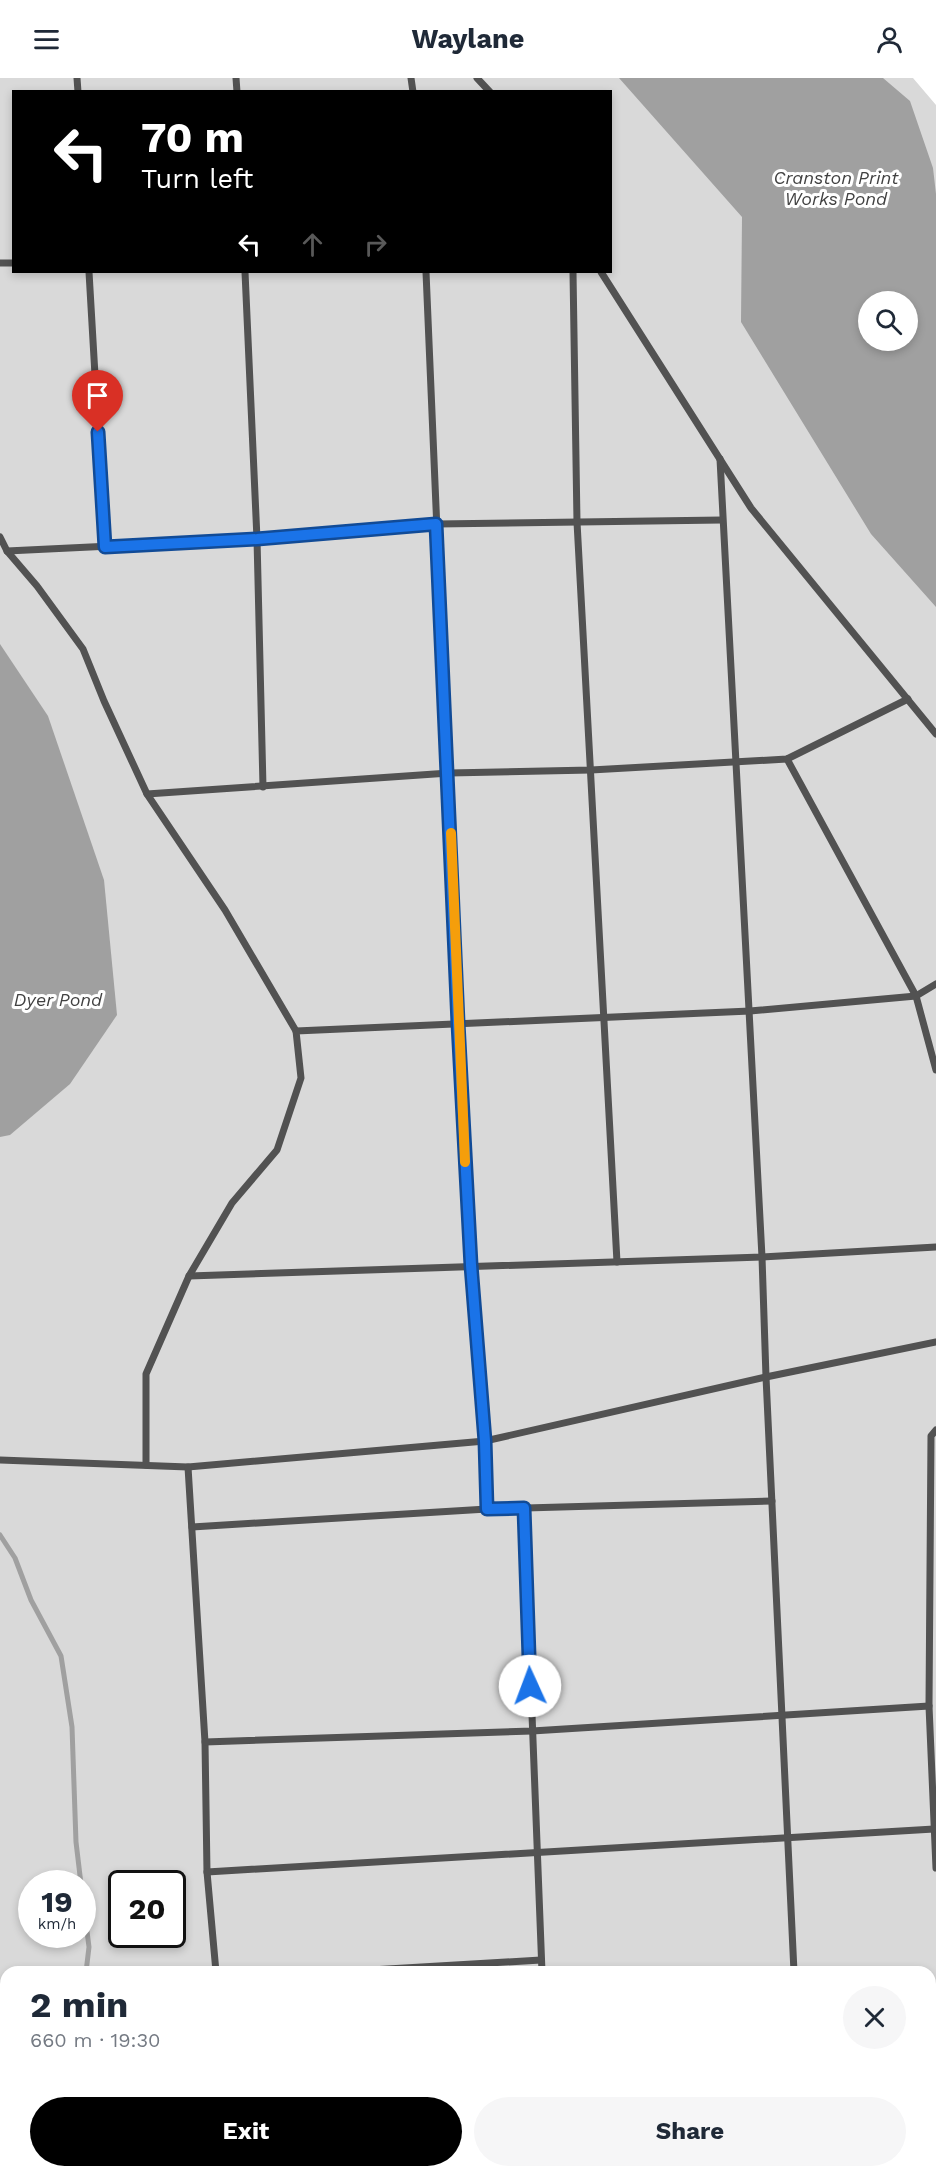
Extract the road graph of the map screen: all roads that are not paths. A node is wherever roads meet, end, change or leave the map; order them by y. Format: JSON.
{"nodes":[{"id":1,"x":477,"y":78,"type":"edge"},
{"id":2,"x":488,"y":90,"type":"edge"},
{"id":3,"x":89,"y":273,"type":"edge"},
{"id":4,"x":245,"y":273,"type":"edge"},
{"id":5,"x":426,"y":273,"type":"edge"},
{"id":6,"x":573,"y":273,"type":"edge"},
{"id":7,"x":602,"y":273,"type":"edge"},
{"id":8,"x":720,"y":459,"type":"junction"},
{"id":9,"x":722,"y":520,"type":"junction"},
{"id":10,"x":577,"y":522,"type":"junction"},
{"id":11,"x":436,"y":524,"type":"junction"},
{"id":12,"x":0,"y":537,"type":"edge"},
{"id":13,"x":257,"y":539,"type":"junction"},
{"id":14,"x":105,"y":547,"type":"junction"},
{"id":15,"x":8,"y":551,"type":"junction"},
{"id":16,"x":908,"y":699,"type":"junction"},
{"id":17,"x":936,"y":734,"type":"edge"},
{"id":18,"x":787,"y":759,"type":"junction"},
{"id":19,"x":737,"y":763,"type":"junction"},
{"id":20,"x":591,"y":770,"type":"junction"},
{"id":21,"x":448,"y":773,"type":"junction"},
{"id":22,"x":263,"y":787,"type":"junction"},
{"id":23,"x":147,"y":794,"type":"junction"},
{"id":24,"x":936,"y":984,"type":"edge"},
{"id":25,"x":916,"y":996,"type":"junction"},
{"id":26,"x":750,"y":1011,"type":"junction"},
{"id":27,"x":604,"y":1017,"type":"junction"},
{"id":28,"x":458,"y":1023,"type":"junction"},
{"id":29,"x":296,"y":1030,"type":"junction"},
{"id":30,"x":936,"y":1070,"type":"edge"},
{"id":31,"x":936,"y":1247,"type":"edge"},
{"id":32,"x":762,"y":1257,"type":"junction"},
{"id":33,"x":617,"y":1262,"type":"junction"},
{"id":34,"x":471,"y":1265,"type":"junction"},
{"id":35,"x":189,"y":1276,"type":"junction"},
{"id":36,"x":936,"y":1342,"type":"edge"},
{"id":37,"x":766,"y":1377,"type":"junction"},
{"id":38,"x":936,"y":1430,"type":"edge"},
{"id":39,"x":485,"y":1441,"type":"junction"},
{"id":40,"x":0,"y":1460,"type":"edge"},
{"id":41,"x":146,"y":1466,"type":"junction"},
{"id":42,"x":188,"y":1467,"type":"junction"},
{"id":43,"x":772,"y":1501,"type":"junction"},
{"id":44,"x":524,"y":1508,"type":"junction"},
{"id":45,"x":487,"y":1509,"type":"junction"},
{"id":46,"x":192,"y":1527,"type":"junction"},
{"id":47,"x":928,"y":1706,"type":"junction"},
{"id":48,"x":782,"y":1715,"type":"junction"},
{"id":49,"x":532,"y":1731,"type":"junction"},
{"id":50,"x":205,"y":1742,"type":"junction"},
{"id":51,"x":934,"y":1829,"type":"junction"},
{"id":52,"x":788,"y":1837,"type":"junction"},
{"id":53,"x":537,"y":1852,"type":"junction"},
{"id":54,"x":936,"y":1868,"type":"edge"},
{"id":55,"x":207,"y":1872,"type":"junction"},
{"id":56,"x":541,"y":1960,"type":"junction"},
{"id":57,"x":215,"y":1966,"type":"edge"},
{"id":58,"x":438,"y":1966,"type":"edge"},
{"id":59,"x":542,"y":1966,"type":"edge"},
{"id":60,"x":794,"y":1966,"type":"edge"}],
"edges":[{"from":1,"to":2,"type":"lane"},
{"from":3,"to":14,"type":"lane"},
{"from":4,"to":13,"type":"lane"},
{"from":5,"to":11,"type":"lane"},
{"from":6,"to":10,"type":"lane"},
{"from":7,"to":8,"type":"lane"},
{"from":8,"to":9,"type":"lane"},
{"from":8,"to":16,"type":"lane"},
{"from":9,"to":10,"type":"lane"},
{"from":9,"to":19,"type":"lane"},
{"from":10,"to":11,"type":"lane"},
{"from":10,"to":20,"type":"lane"},
{"from":11,"to":13,"type":"lane"},
{"from":11,"to":21,"type":"lane"},
{"from":12,"to":15,"type":"lane"},
{"from":13,"to":14,"type":"lane"},
{"from":13,"to":22,"type":"lane"},
{"from":14,"to":15,"type":"lane"},
{"from":15,"to":23,"type":"lane"},
{"from":16,"to":17,"type":"lane"},
{"from":16,"to":18,"type":"lane"},
{"from":18,"to":19,"type":"lane"},
{"from":18,"to":25,"type":"lane"},
{"from":19,"to":20,"type":"lane"},
{"from":19,"to":26,"type":"lane"},
{"from":20,"to":21,"type":"lane"},
{"from":20,"to":27,"type":"lane"},
{"from":21,"to":22,"type":"lane"},
{"from":21,"to":28,"type":"lane"},
{"from":22,"to":23,"type":"lane"},
{"from":23,"to":29,"type":"lane"},
{"from":24,"to":25,"type":"lane"},
{"from":25,"to":26,"type":"lane"},
{"from":25,"to":30,"type":"lane"},
{"from":26,"to":27,"type":"lane"},
{"from":26,"to":32,"type":"lane"},
{"from":27,"to":28,"type":"lane"},
{"from":27,"to":33,"type":"lane"},
{"from":28,"to":29,"type":"lane"},
{"from":28,"to":34,"type":"lane"},
{"from":29,"to":35,"type":"lane"},
{"from":31,"to":32,"type":"lane"},
{"from":32,"to":33,"type":"lane"},
{"from":32,"to":37,"type":"lane"},
{"from":33,"to":34,"type":"lane"},
{"from":34,"to":35,"type":"lane"},
{"from":34,"to":39,"type":"lane"},
{"from":35,"to":41,"type":"lane"},
{"from":36,"to":37,"type":"lane"},
{"from":37,"to":39,"type":"lane"},
{"from":37,"to":43,"type":"lane"},
{"from":38,"to":47,"type":"lane"},
{"from":39,"to":42,"type":"lane"},
{"from":39,"to":45,"type":"lane"},
{"from":40,"to":41,"type":"lane"},
{"from":41,"to":42,"type":"lane"},
{"from":42,"to":46,"type":"lane"},
{"from":43,"to":44,"type":"lane"},
{"from":43,"to":48,"type":"lane"},
{"from":44,"to":45,"type":"lane"},
{"from":44,"to":49,"type":"lane"},
{"from":45,"to":46,"type":"lane"},
{"from":46,"to":50,"type":"lane"},
{"from":47,"to":48,"type":"lane"},
{"from":47,"to":51,"type":"lane"},
{"from":48,"to":49,"type":"lane"},
{"from":48,"to":52,"type":"lane"},
{"from":49,"to":50,"type":"lane"},
{"from":49,"to":53,"type":"lane"},
{"from":50,"to":55,"type":"lane"},
{"from":51,"to":52,"type":"lane"},
{"from":51,"to":54,"type":"lane"},
{"from":52,"to":53,"type":"lane"},
{"from":52,"to":60,"type":"lane"},
{"from":53,"to":55,"type":"lane"},
{"from":53,"to":56,"type":"lane"},
{"from":55,"to":57,"type":"lane"},
{"from":56,"to":58,"type":"lane"},
{"from":56,"to":59,"type":"lane"}]}
